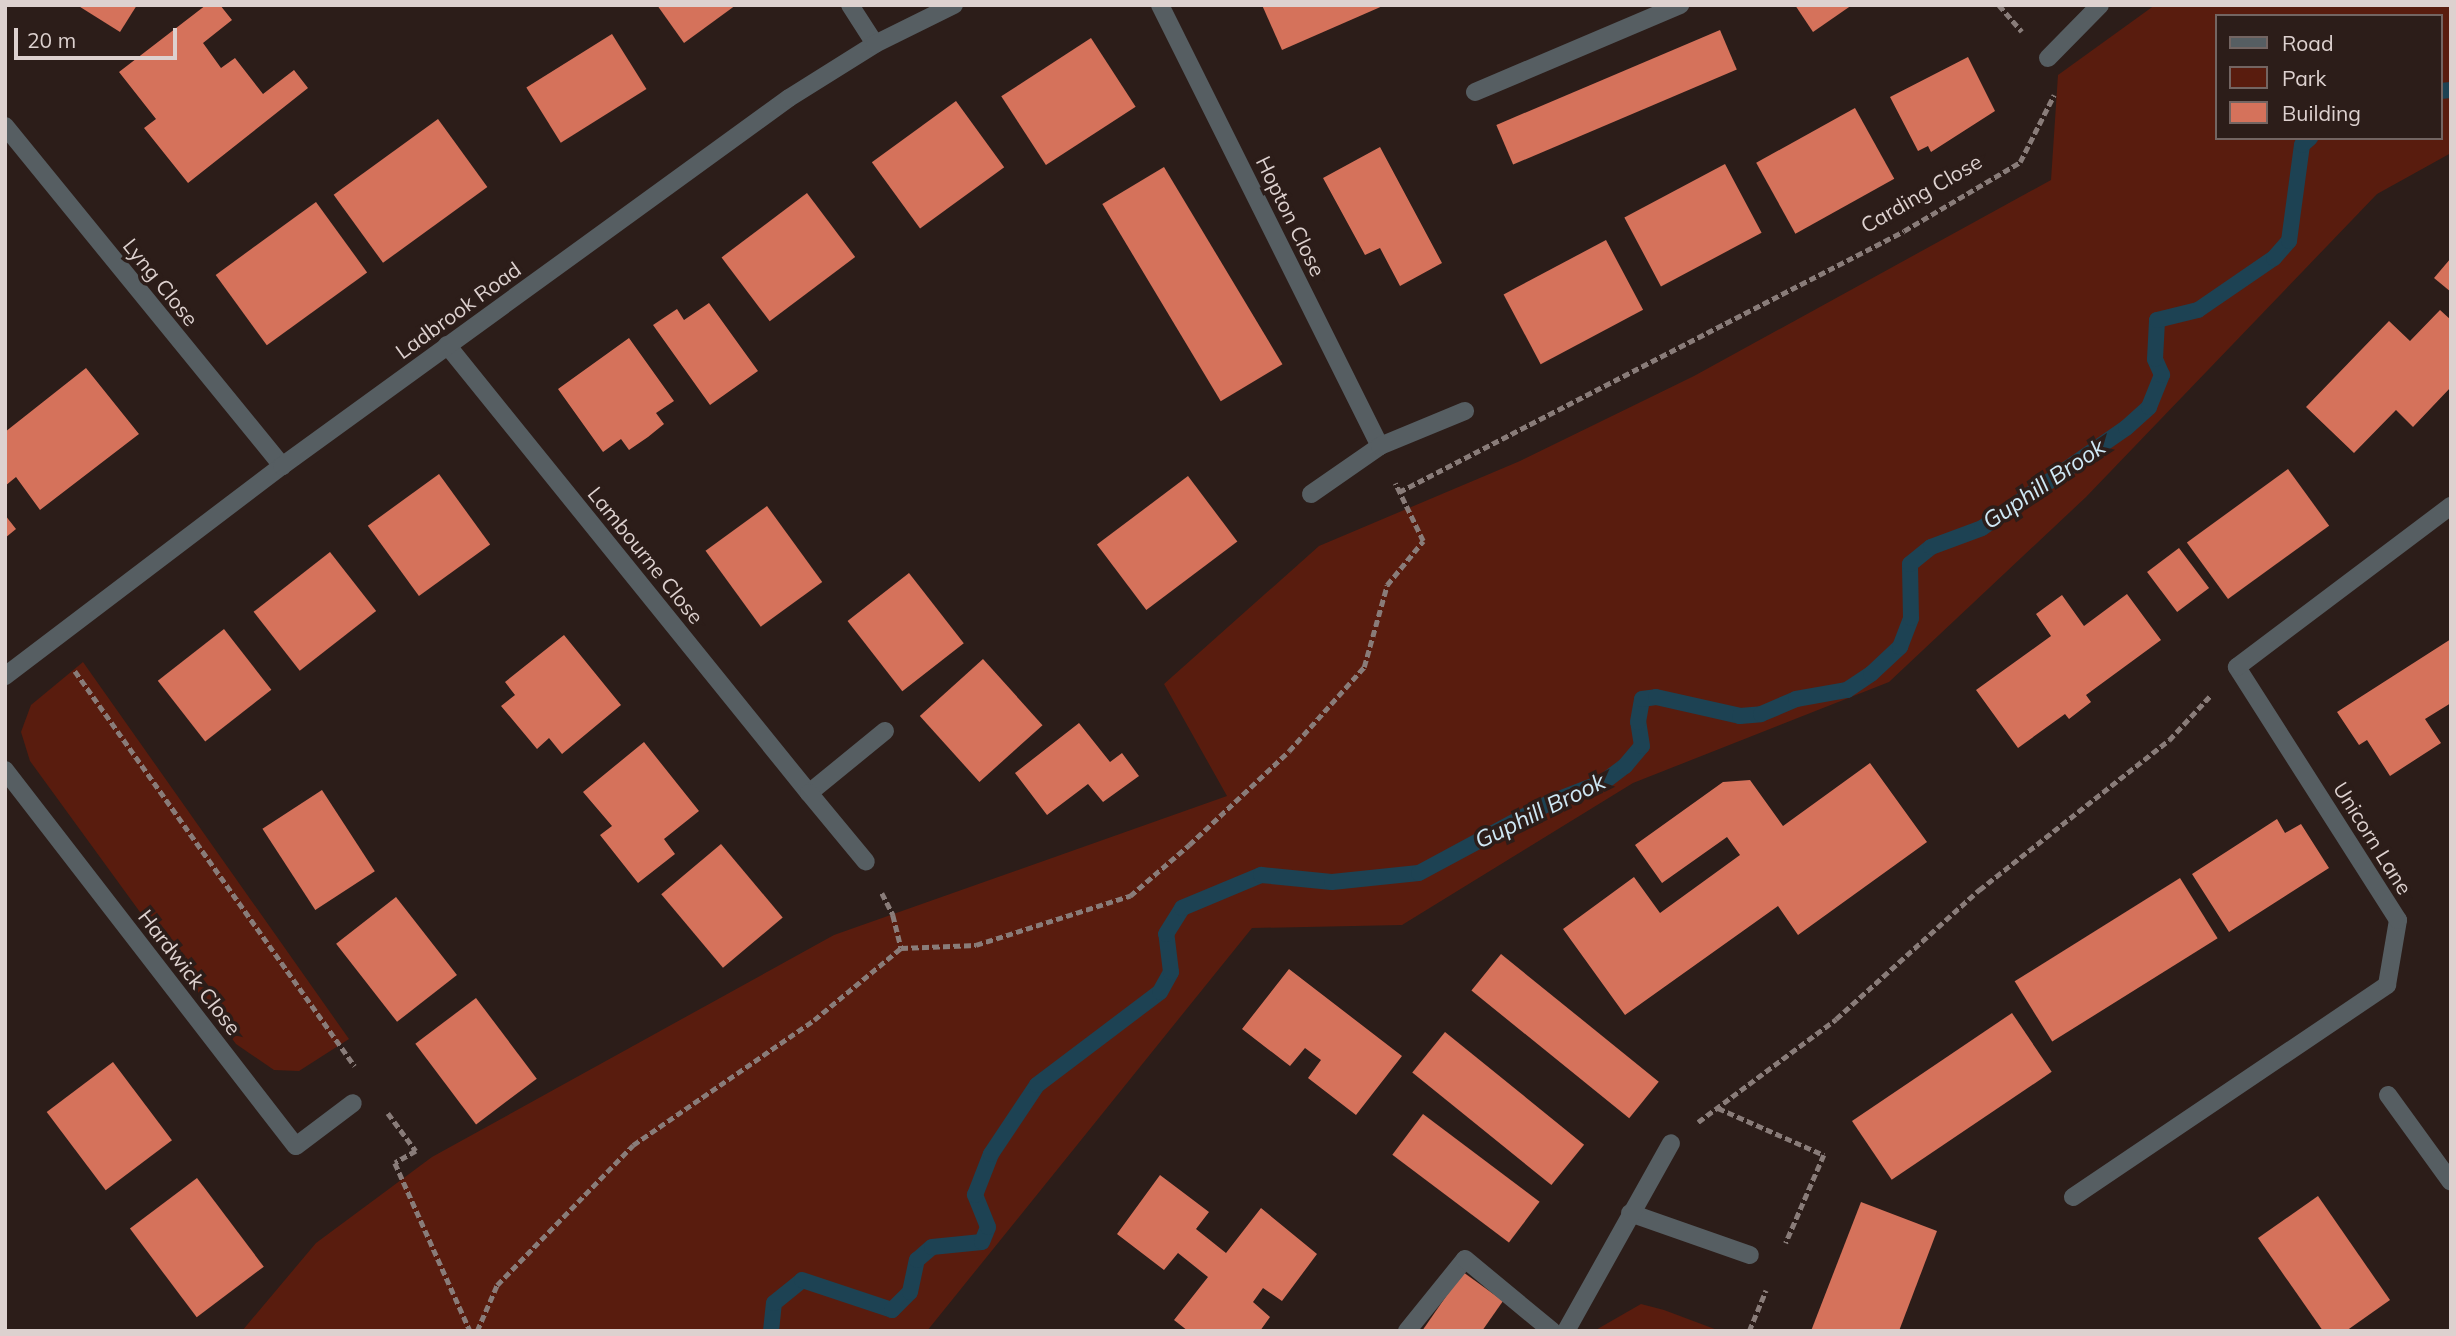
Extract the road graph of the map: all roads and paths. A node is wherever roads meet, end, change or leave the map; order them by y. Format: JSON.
{"nodes":[{"id":1,"x":850,"y":5,"type":"edge"},
{"id":2,"x":954,"y":5,"type":"edge"},
{"id":3,"x":1160,"y":5,"type":"edge"},
{"id":4,"x":1680,"y":5,"type":"edge"},
{"id":5,"x":2100,"y":5,"type":"edge"},
{"id":6,"x":875,"y":44,"type":"junction"},
{"id":7,"x":2048,"y":58,"type":"joint"},
{"id":8,"x":1475,"y":92,"type":"dead end"},
{"id":9,"x":5,"y":126,"type":"edge"},
{"id":10,"x":447,"y":345,"type":"junction"},
{"id":11,"x":1465,"y":411,"type":"dead end"},
{"id":12,"x":1380,"y":446,"type":"junction"},
{"id":13,"x":282,"y":466,"type":"junction"},
{"id":14,"x":1399,"y":492,"type":"junction"},
{"id":15,"x":1311,"y":494,"type":"dead end"},
{"id":16,"x":2449,"y":510,"type":"edge"},
{"id":17,"x":53,"y":640,"type":"junction"},
{"id":18,"x":2237,"y":667,"type":"junction"},
{"id":19,"x":5,"y":676,"type":"edge"},
{"id":20,"x":884,"y":731,"type":"dead end"},
{"id":21,"x":5,"y":770,"type":"edge"},
{"id":22,"x":809,"y":793,"type":"junction"},
{"id":23,"x":866,"y":862,"type":"joint"},
{"id":24,"x":901,"y":948,"type":"junction"},
{"id":25,"x":359,"y":1072,"type":"dead end"},
{"id":26,"x":2388,"y":1095,"type":"dead end"},
{"id":27,"x":353,"y":1103,"type":"dead end"},
{"id":28,"x":383,"y":1106,"type":"dead end"},
{"id":29,"x":1717,"y":1107,"type":"junction"},
{"id":30,"x":1671,"y":1143,"type":"joint"},
{"id":31,"x":2451,"y":1182,"type":"edge"},
{"id":32,"x":2073,"y":1197,"type":"dead end"},
{"id":33,"x":1630,"y":1213,"type":"junction"},
{"id":34,"x":1750,"y":1255,"type":"dead end"},
{"id":35,"x":1781,"y":1255,"type":"dead end"},
{"id":36,"x":1770,"y":1280,"type":"dead end"},
{"id":37,"x":470,"y":1331,"type":"edge"},
{"id":38,"x":477,"y":1331,"type":"edge"},
{"id":39,"x":1407,"y":1331,"type":"edge"},
{"id":40,"x":1552,"y":1331,"type":"edge"},
{"id":41,"x":1566,"y":1331,"type":"edge"},
{"id":42,"x":1749,"y":1331,"type":"edge"}],
"edges":[{"from":1,"to":6,"type":"street"},
{"from":2,"to":6,"type":"street","name":"Ladbrook Road"},
{"from":3,"to":12,"type":"street","name":"Hopton Close"},
{"from":4,"to":8,"type":"street"},
{"from":5,"to":7,"type":"street"},
{"from":6,"to":10,"type":"street","name":"Ladbrook Road"},
{"from":7,"to":14,"type":"path","name":"Carding Close"},
{"from":9,"to":13,"type":"street","name":"Lyng Close"},
{"from":10,"to":13,"type":"street","name":"Ladbrook Road"},
{"from":10,"to":22,"type":"street","name":"Lambourne Close"},
{"from":11,"to":12,"type":"street"},
{"from":12,"to":14,"type":"path"},
{"from":12,"to":15,"type":"street"},
{"from":13,"to":17,"type":"street","name":"Ladbrook Road"},
{"from":14,"to":24,"type":"path"},
{"from":16,"to":18,"type":"street"},
{"from":17,"to":19,"type":"street","name":"Ladbrook Road"},
{"from":17,"to":25,"type":"path"},
{"from":18,"to":29,"type":"path"},
{"from":18,"to":32,"type":"street","name":"Unicorn Lane"},
{"from":20,"to":22,"type":"street"},
{"from":21,"to":27,"type":"street","name":"Hardwick Close"},
{"from":22,"to":23,"type":"street","name":"Lambourne Close"},
{"from":23,"to":24,"type":"path"},
{"from":24,"to":38,"type":"path"},
{"from":26,"to":31,"type":"street"},
{"from":28,"to":37,"type":"path"},
{"from":29,"to":30,"type":"path"},
{"from":29,"to":35,"type":"path"},
{"from":30,"to":33,"type":"street"},
{"from":33,"to":34,"type":"street"},
{"from":33,"to":41,"type":"street"},
{"from":36,"to":42,"type":"path"},
{"from":39,"to":40,"type":"street"}]}
